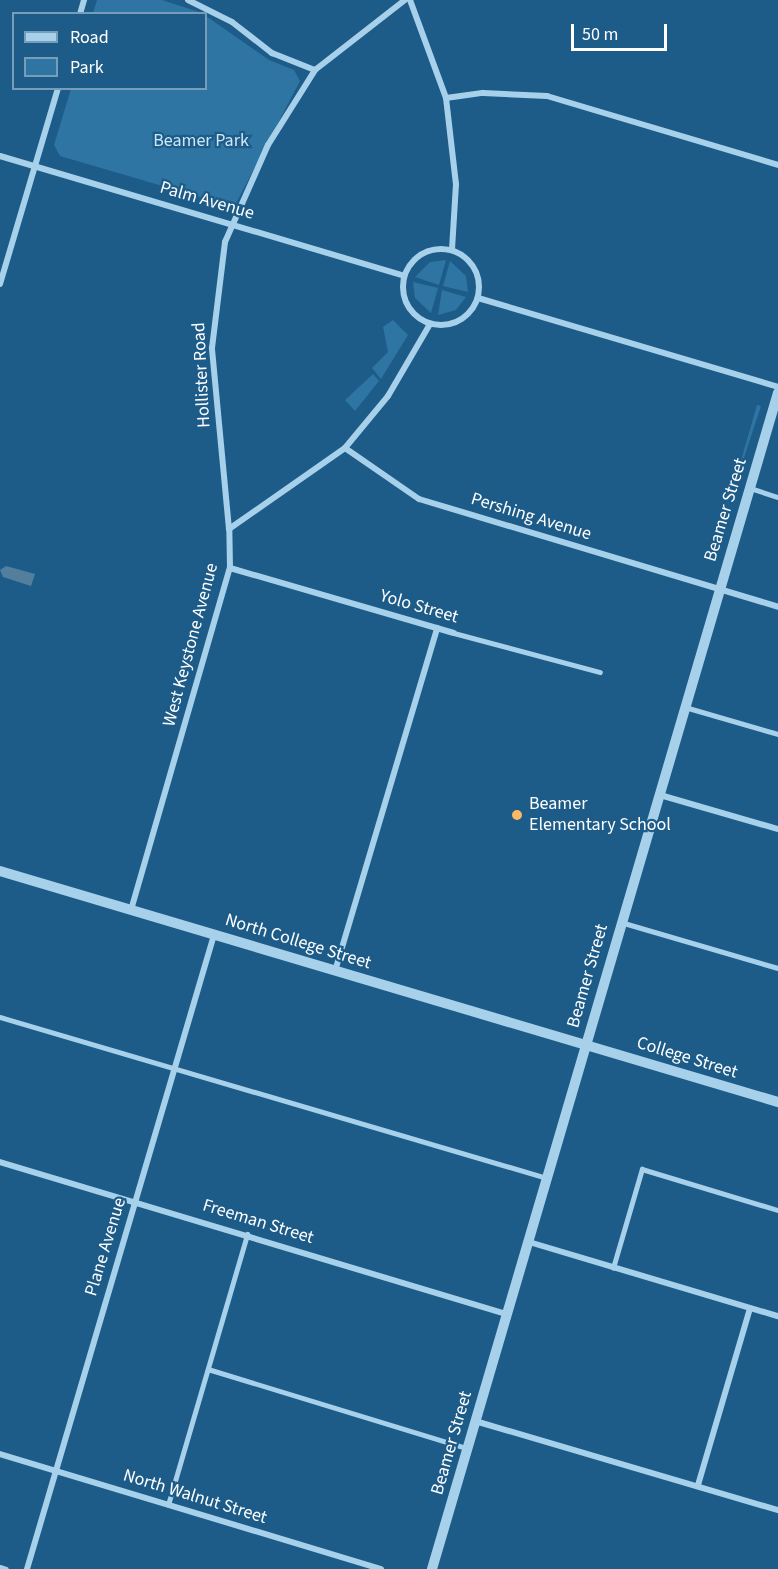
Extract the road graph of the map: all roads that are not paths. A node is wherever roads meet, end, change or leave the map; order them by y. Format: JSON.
{"nodes":[{"id":1,"x":188,"y":0,"type":"edge"},
{"id":2,"x":405,"y":0,"type":"edge"},
{"id":3,"x":410,"y":0,"type":"edge"},
{"id":4,"x":315,"y":70,"type":"junction"},
{"id":5,"x":57,"y":90,"type":"edge"},
{"id":6,"x":446,"y":99,"type":"junction"},
{"id":7,"x":0,"y":156,"type":"edge"},
{"id":8,"x":778,"y":165,"type":"edge"},
{"id":9,"x":35,"y":167,"type":"junction"},
{"id":10,"x":233,"y":224,"type":"junction"},
{"id":11,"x":452,"y":250,"type":"junction"},
{"id":12,"x":405,"y":276,"type":"junction"},
{"id":13,"x":0,"y":284,"type":"edge"},
{"id":14,"x":478,"y":298,"type":"junction"},
{"id":15,"x":430,"y":324,"type":"junction"},
{"id":16,"x":778,"y":387,"type":"edge"},
{"id":17,"x":778,"y":393,"type":"edge"},
{"id":18,"x":345,"y":448,"type":"junction"},
{"id":19,"x":750,"y":488,"type":"junction"},
{"id":20,"x":778,"y":497,"type":"edge"},
{"id":21,"x":229,"y":529,"type":"junction"},
{"id":22,"x":230,"y":568,"type":"junction"},
{"id":23,"x":720,"y":589,"type":"junction"},
{"id":24,"x":778,"y":607,"type":"edge"},
{"id":25,"x":437,"y":628,"type":"junction"},
{"id":26,"x":454,"y":633,"type":"joint"},
{"id":27,"x":600,"y":672,"type":"dead end"},
{"id":28,"x":685,"y":707,"type":"junction"},
{"id":29,"x":778,"y":734,"type":"edge"},
{"id":30,"x":659,"y":795,"type":"junction"},
{"id":31,"x":778,"y":829,"type":"edge"},
{"id":32,"x":0,"y":871,"type":"edge"},
{"id":33,"x":131,"y":910,"type":"junction"},
{"id":34,"x":621,"y":922,"type":"junction"},
{"id":35,"x":214,"y":934,"type":"junction"},
{"id":36,"x":778,"y":968,"type":"edge"},
{"id":37,"x":335,"y":971,"type":"junction"},
{"id":38,"x":0,"y":1017,"type":"edge"},
{"id":39,"x":586,"y":1045,"type":"junction"},
{"id":40,"x":173,"y":1070,"type":"junction"},
{"id":41,"x":778,"y":1102,"type":"edge"},
{"id":42,"x":0,"y":1162,"type":"edge"},
{"id":43,"x":547,"y":1179,"type":"junction"},
{"id":44,"x":135,"y":1202,"type":"junction"},
{"id":45,"x":778,"y":1210,"type":"edge"},
{"id":46,"x":247,"y":1234,"type":"junction"},
{"id":47,"x":529,"y":1242,"type":"junction"},
{"id":48,"x":613,"y":1268,"type":"junction"},
{"id":49,"x":750,"y":1308,"type":"junction"},
{"id":50,"x":506,"y":1314,"type":"junction"},
{"id":51,"x":778,"y":1316,"type":"edge"},
{"id":52,"x":208,"y":1370,"type":"junction"},
{"id":53,"x":476,"y":1421,"type":"junction"},
{"id":54,"x":467,"y":1448,"type":"junction"},
{"id":55,"x":0,"y":1454,"type":"edge"},
{"id":56,"x":55,"y":1471,"type":"junction"},
{"id":57,"x":698,"y":1485,"type":"junction"},
{"id":58,"x":168,"y":1505,"type":"junction"},
{"id":59,"x":778,"y":1510,"type":"edge"},
{"id":60,"x":0,"y":1567,"type":"edge"},
{"id":61,"x":6,"y":1569,"type":"edge"},
{"id":62,"x":27,"y":1569,"type":"edge"},
{"id":63,"x":381,"y":1569,"type":"edge"},
{"id":64,"x":432,"y":1569,"type":"edge"}],
"edges":[{"from":1,"to":4,"type":"street"},
{"from":2,"to":4,"type":"street","name":"Hollister Road"},
{"from":3,"to":6,"type":"street"},
{"from":4,"to":10,"type":"street","name":"Hollister Road"},
{"from":5,"to":9,"type":"street"},
{"from":6,"to":8,"type":"street"},
{"from":6,"to":11,"type":"street"},
{"from":7,"to":9,"type":"street","name":"Palm Avenue"},
{"from":9,"to":10,"type":"street","name":"Palm Avenue"},
{"from":9,"to":13,"type":"street"},
{"from":10,"to":12,"type":"street","name":"Palm Avenue"},
{"from":10,"to":21,"type":"street","name":"Hollister Road"},
{"from":11,"to":12,"type":"street"},
{"from":11,"to":14,"type":"street"},
{"from":12,"to":15,"type":"street"},
{"from":14,"to":15,"type":"street"},
{"from":14,"to":16,"type":"street"},
{"from":15,"to":18,"type":"street"},
{"from":17,"to":19,"type":"street","name":"Beamer Street"},
{"from":18,"to":21,"type":"street"},
{"from":18,"to":23,"type":"street","name":"Pershing Avenue"},
{"from":19,"to":20,"type":"lane"},
{"from":19,"to":23,"type":"street","name":"Beamer Street"},
{"from":21,"to":22,"type":"street","name":"West Keystone Avenue"},
{"from":22,"to":25,"type":"street","name":"Yolo Street"},
{"from":22,"to":33,"type":"street","name":"West Keystone Avenue"},
{"from":23,"to":24,"type":"street","name":"Pershing Avenue"},
{"from":23,"to":28,"type":"street","name":"Beamer Street"},
{"from":25,"to":26,"type":"street","name":"Yolo Street"},
{"from":25,"to":37,"type":"street"},
{"from":26,"to":27,"type":"lane","name":"Yolo Street"},
{"from":28,"to":29,"type":"lane"},
{"from":28,"to":30,"type":"street","name":"Beamer Street"},
{"from":30,"to":31,"type":"street"},
{"from":30,"to":34,"type":"street","name":"Beamer Street"},
{"from":32,"to":33,"type":"street","name":"North College Street"},
{"from":33,"to":35,"type":"street","name":"North College Street"},
{"from":34,"to":36,"type":"lane"},
{"from":34,"to":39,"type":"street","name":"Beamer Street"},
{"from":35,"to":37,"type":"street","name":"North College Street"},
{"from":35,"to":40,"type":"street","name":"Plane Avenue"},
{"from":37,"to":39,"type":"street","name":"North College Street"},
{"from":38,"to":40,"type":"lane"},
{"from":39,"to":41,"type":"street","name":"College Street"},
{"from":39,"to":43,"type":"street","name":"Beamer Street"},
{"from":40,"to":43,"type":"lane"},
{"from":40,"to":44,"type":"street","name":"Plane Avenue"},
{"from":42,"to":44,"type":"street","name":"Freeman Street"},
{"from":43,"to":47,"type":"street","name":"Beamer Street"},
{"from":44,"to":46,"type":"street","name":"Freeman Street"},
{"from":44,"to":56,"type":"street","name":"Plane Avenue"},
{"from":45,"to":48,"type":"lane"},
{"from":46,"to":50,"type":"street","name":"Freeman Street"},
{"from":46,"to":52,"type":"lane"},
{"from":47,"to":48,"type":"street"},
{"from":47,"to":50,"type":"street","name":"Beamer Street"},
{"from":48,"to":49,"type":"street"},
{"from":49,"to":51,"type":"street"},
{"from":49,"to":57,"type":"street"},
{"from":50,"to":53,"type":"street","name":"Beamer Street"},
{"from":52,"to":54,"type":"lane"},
{"from":52,"to":58,"type":"lane"},
{"from":53,"to":54,"type":"street","name":"Beamer Street"},
{"from":53,"to":57,"type":"street"},
{"from":54,"to":64,"type":"street","name":"Beamer Street"},
{"from":55,"to":56,"type":"street","name":"North Walnut Street"},
{"from":56,"to":58,"type":"street","name":"North Walnut Street"},
{"from":56,"to":62,"type":"street","name":"Plane Avenue"},
{"from":57,"to":59,"type":"street"},
{"from":58,"to":63,"type":"street","name":"North Walnut Street"},
{"from":60,"to":61,"type":"lane"}]}
